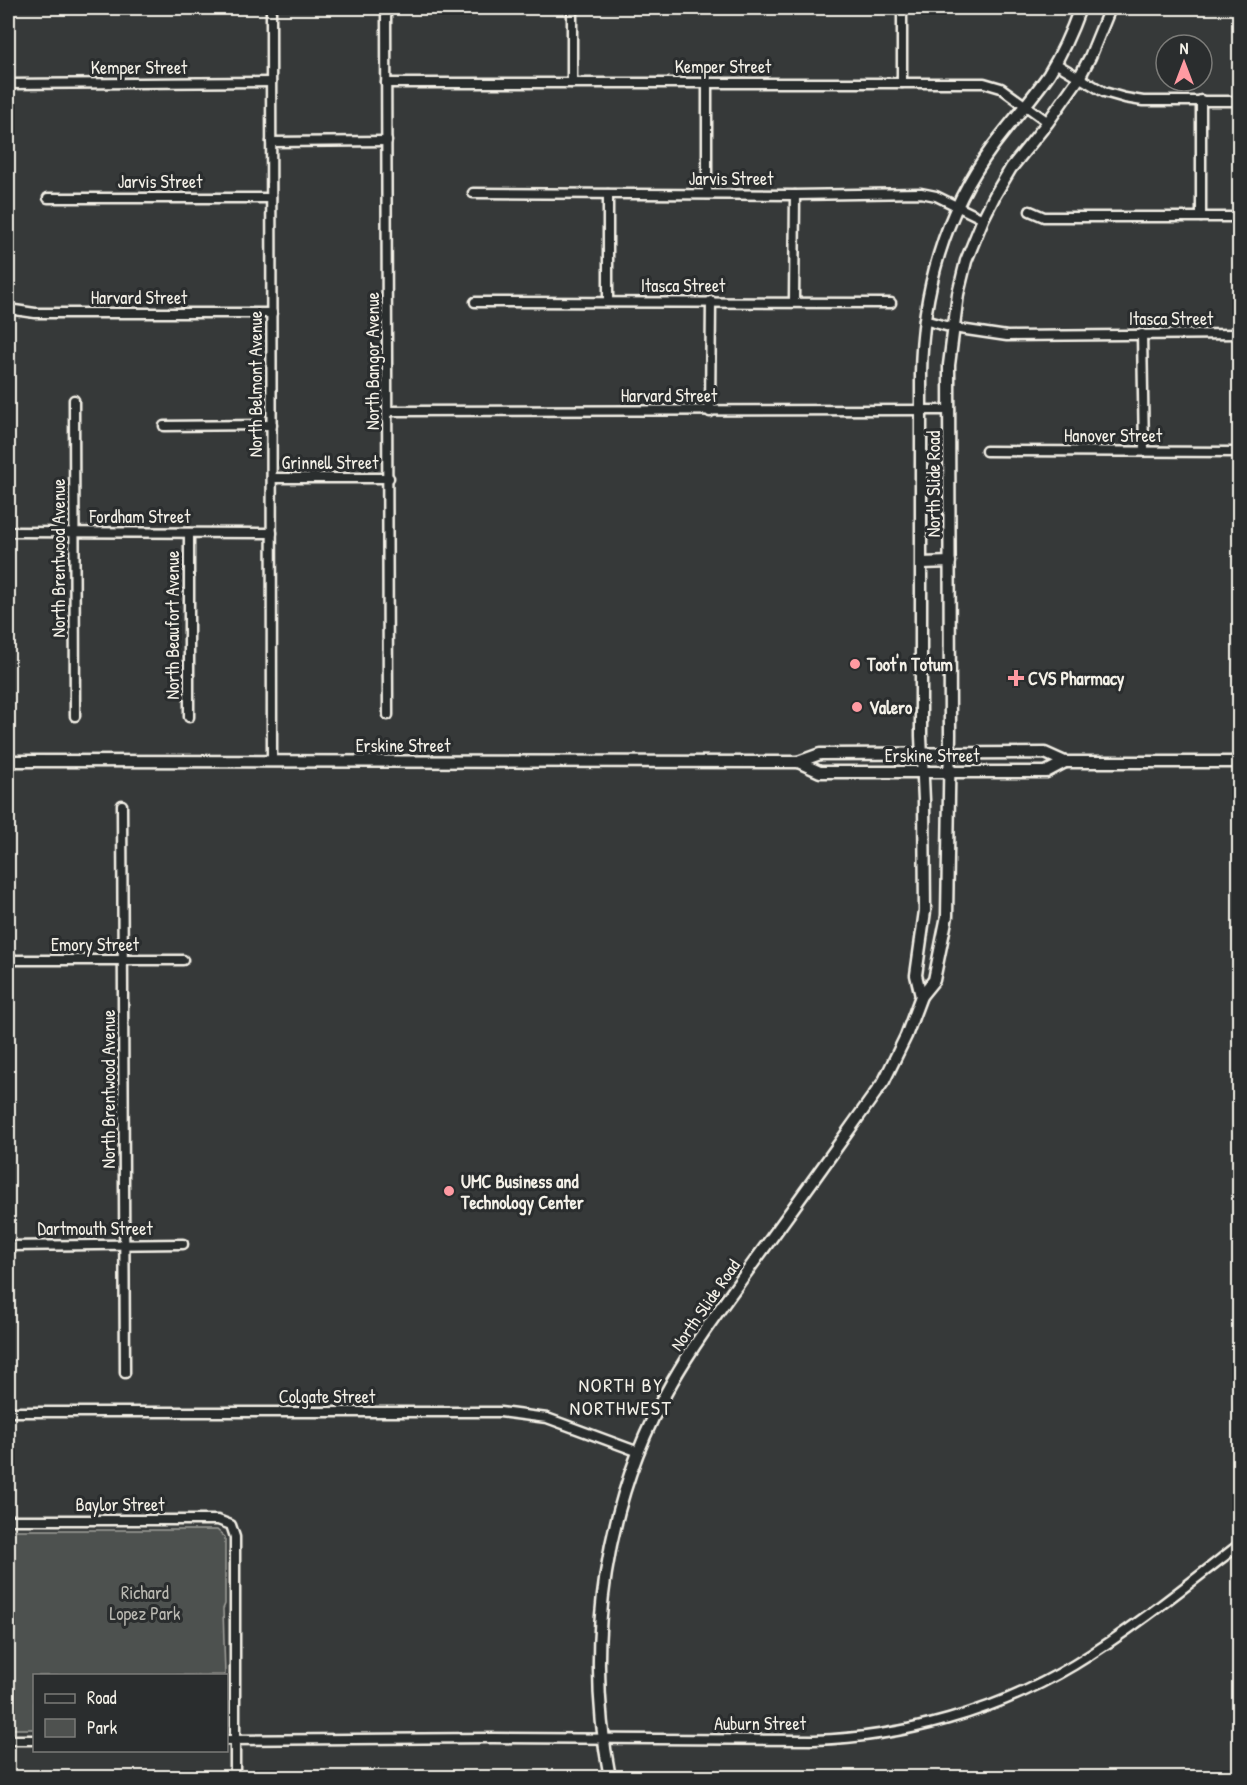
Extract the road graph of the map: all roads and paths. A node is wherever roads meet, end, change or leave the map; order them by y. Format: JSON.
{"nodes":[{"id":1,"x":271,"y":8,"type":"edge"},
{"id":2,"x":386,"y":8,"type":"edge"},
{"id":3,"x":572,"y":8,"type":"edge"},
{"id":4,"x":902,"y":8,"type":"edge"},
{"id":5,"x":1080,"y":8,"type":"edge"},
{"id":6,"x":1110,"y":8,"type":"edge"},
{"id":7,"x":1055,"y":63,"type":"junction"},
{"id":8,"x":1079,"y":78,"type":"junction"},
{"id":9,"x":271,"y":82,"type":"junction"},
{"id":10,"x":386,"y":83,"type":"junction"},
{"id":11,"x":572,"y":83,"type":"junction"},
{"id":12,"x":707,"y":83,"type":"junction"},
{"id":13,"x":902,"y":83,"type":"junction"},
{"id":14,"x":8,"y":84,"type":"edge"},
{"id":15,"x":1201,"y":100,"type":"junction"},
{"id":16,"x":1239,"y":101,"type":"edge"},
{"id":17,"x":1025,"y":106,"type":"junction"},
{"id":18,"x":1048,"y":122,"type":"junction"},
{"id":19,"x":387,"y":141,"type":"junction"},
{"id":20,"x":271,"y":142,"type":"junction"},
{"id":21,"x":472,"y":193,"type":"dead end"},
{"id":22,"x":608,"y":194,"type":"junction"},
{"id":23,"x":707,"y":194,"type":"junction"},
{"id":24,"x":795,"y":195,"type":"junction"},
{"id":25,"x":48,"y":198,"type":"dead end"},
{"id":26,"x":271,"y":198,"type":"junction"},
{"id":27,"x":958,"y":206,"type":"junction"},
{"id":28,"x":1030,"y":212,"type":"dead end"},
{"id":29,"x":1201,"y":217,"type":"junction"},
{"id":30,"x":1239,"y":217,"type":"edge"},
{"id":31,"x":983,"y":219,"type":"junction"},
{"id":32,"x":608,"y":301,"type":"junction"},
{"id":33,"x":711,"y":301,"type":"junction"},
{"id":34,"x":794,"y":301,"type":"junction"},
{"id":35,"x":475,"y":302,"type":"dead end"},
{"id":36,"x":891,"y":303,"type":"dead end"},
{"id":37,"x":8,"y":309,"type":"edge"},
{"id":38,"x":272,"y":313,"type":"junction"},
{"id":39,"x":924,"y":320,"type":"junction"},
{"id":40,"x":953,"y":328,"type":"junction"},
{"id":41,"x":1239,"y":333,"type":"edge"},
{"id":42,"x":1142,"y":334,"type":"junction"},
{"id":43,"x":74,"y":400,"type":"dead end"},
{"id":44,"x":922,"y":410,"type":"junction"},
{"id":45,"x":950,"y":410,"type":"junction"},
{"id":46,"x":388,"y":411,"type":"junction"},
{"id":47,"x":710,"y":412,"type":"junction"},
{"id":48,"x":272,"y":425,"type":"junction"},
{"id":49,"x":164,"y":426,"type":"dead end"},
{"id":50,"x":986,"y":451,"type":"dead end"},
{"id":51,"x":1144,"y":451,"type":"junction"},
{"id":52,"x":1239,"y":452,"type":"edge"},
{"id":53,"x":272,"y":478,"type":"junction"},
{"id":54,"x":389,"y":478,"type":"junction"},
{"id":55,"x":8,"y":532,"type":"edge"},
{"id":56,"x":74,"y":533,"type":"junction"},
{"id":57,"x":189,"y":533,"type":"junction"},
{"id":58,"x":272,"y":533,"type":"junction"},
{"id":59,"x":950,"y":562,"type":"junction"},
{"id":60,"x":922,"y":563,"type":"junction"},
{"id":61,"x":388,"y":715,"type":"dead end"},
{"id":62,"x":75,"y":716,"type":"dead end"},
{"id":63,"x":189,"y":717,"type":"dead end"},
{"id":64,"x":922,"y":753,"type":"junction"},
{"id":65,"x":950,"y":753,"type":"junction"},
{"id":66,"x":8,"y":761,"type":"edge"},
{"id":67,"x":272,"y":761,"type":"junction"},
{"id":68,"x":798,"y":762,"type":"junction"},
{"id":69,"x":1065,"y":762,"type":"junction"},
{"id":70,"x":1239,"y":762,"type":"edge"},
{"id":71,"x":923,"y":772,"type":"junction"},
{"id":72,"x":949,"y":772,"type":"junction"},
{"id":73,"x":122,"y":805,"type":"dead end"},
{"id":74,"x":8,"y":960,"type":"edge"},
{"id":75,"x":123,"y":960,"type":"junction"},
{"id":76,"x":183,"y":960,"type":"dead end"},
{"id":77,"x":921,"y":996,"type":"junction"},
{"id":78,"x":183,"y":1244,"type":"dead end"},
{"id":79,"x":125,"y":1245,"type":"junction"},
{"id":80,"x":8,"y":1246,"type":"edge"},
{"id":81,"x":125,"y":1373,"type":"dead end"},
{"id":82,"x":8,"y":1412,"type":"edge"},
{"id":83,"x":639,"y":1452,"type":"junction"},
{"id":84,"x":8,"y":1520,"type":"edge"},
{"id":85,"x":1239,"y":1544,"type":"edge"},
{"id":86,"x":603,"y":1739,"type":"junction"},
{"id":87,"x":8,"y":1740,"type":"edge"},
{"id":88,"x":33,"y":1740,"type":"edge"},
{"id":89,"x":231,"y":1740,"type":"edge"},
{"id":90,"x":235,"y":1778,"type":"edge"},
{"id":91,"x":610,"y":1778,"type":"edge"}],
"edges":[{"from":1,"to":9,"type":"street","name":"North Belmont Avenue"},
{"from":2,"to":10,"type":"street","name":"North Bangor Avenue"},
{"from":3,"to":11,"type":"street"},
{"from":4,"to":13,"type":"street"},
{"from":5,"to":7,"type":"main road","name":"North Slide Road"},
{"from":6,"to":8,"type":"main road","name":"North Slide Road"},
{"from":7,"to":8,"type":"street"},
{"from":7,"to":17,"type":"main road","name":"North Slide Road"},
{"from":8,"to":15,"type":"street"},
{"from":8,"to":18,"type":"main road","name":"North Slide Road"},
{"from":9,"to":14,"type":"street","name":"Kemper Street"},
{"from":9,"to":20,"type":"street","name":"North Belmont Avenue"},
{"from":10,"to":11,"type":"street","name":"Kemper Street"},
{"from":10,"to":19,"type":"street","name":"North Bangor Avenue"},
{"from":11,"to":12,"type":"street","name":"Kemper Street"},
{"from":12,"to":13,"type":"street","name":"Kemper Street"},
{"from":12,"to":23,"type":"street"},
{"from":13,"to":17,"type":"street","name":"Kemper Street"},
{"from":15,"to":16,"type":"street"},
{"from":15,"to":29,"type":"street"},
{"from":17,"to":18,"type":"street","name":"Kemper Street"},
{"from":17,"to":27,"type":"main road","name":"North Slide Road"},
{"from":18,"to":31,"type":"main road","name":"North Slide Road"},
{"from":19,"to":20,"type":"street"},
{"from":19,"to":46,"type":"street","name":"North Bangor Avenue"},
{"from":20,"to":26,"type":"street","name":"North Belmont Avenue"},
{"from":21,"to":22,"type":"street","name":"Jarvis Street"},
{"from":22,"to":23,"type":"street","name":"Jarvis Street"},
{"from":22,"to":32,"type":"street"},
{"from":23,"to":24,"type":"street","name":"Jarvis Street"},
{"from":24,"to":27,"type":"street","name":"Jarvis Street"},
{"from":24,"to":34,"type":"street"},
{"from":25,"to":26,"type":"street","name":"Jarvis Street"},
{"from":26,"to":38,"type":"street","name":"North Belmont Avenue"},
{"from":27,"to":31,"type":"street","name":"Jarvis Street"},
{"from":27,"to":39,"type":"main road","name":"North Slide Road"},
{"from":28,"to":29,"type":"street"},
{"from":29,"to":30,"type":"street"},
{"from":31,"to":40,"type":"main road","name":"North Slide Road"},
{"from":32,"to":33,"type":"street","name":"Itasca Street"},
{"from":32,"to":35,"type":"street","name":"Itasca Street"},
{"from":33,"to":34,"type":"street","name":"Itasca Street"},
{"from":33,"to":47,"type":"street"},
{"from":34,"to":36,"type":"street","name":"Itasca Street"},
{"from":37,"to":38,"type":"street","name":"Harvard Street"},
{"from":38,"to":48,"type":"street","name":"North Belmont Avenue"},
{"from":39,"to":40,"type":"street","name":"Itasca Street"},
{"from":39,"to":44,"type":"main road","name":"North Slide Road"},
{"from":40,"to":42,"type":"street","name":"Itasca Street"},
{"from":40,"to":45,"type":"main road","name":"North Slide Road"},
{"from":41,"to":42,"type":"street","name":"Itasca Street"},
{"from":42,"to":51,"type":"street"},
{"from":43,"to":56,"type":"street","name":"North Brentwood Avenue"},
{"from":44,"to":45,"type":"street","name":"Harvard Street"},
{"from":44,"to":47,"type":"street","name":"Harvard Street"},
{"from":44,"to":60,"type":"main road","name":"North Slide Road"},
{"from":45,"to":59,"type":"main road","name":"North Slide Road"},
{"from":46,"to":47,"type":"street","name":"Harvard Street"},
{"from":46,"to":54,"type":"street","name":"North Bangor Avenue"},
{"from":48,"to":49,"type":"street"},
{"from":48,"to":53,"type":"street","name":"North Belmont Avenue"},
{"from":50,"to":51,"type":"street","name":"Hanover Street"},
{"from":51,"to":52,"type":"street","name":"Hanover Street"},
{"from":53,"to":54,"type":"street","name":"Grinnell Street"},
{"from":53,"to":58,"type":"street","name":"North Belmont Avenue"},
{"from":54,"to":61,"type":"street","name":"North Bangor Avenue"},
{"from":55,"to":56,"type":"street","name":"Fordham Street"},
{"from":56,"to":57,"type":"street","name":"Fordham Street"},
{"from":56,"to":62,"type":"street","name":"North Brentwood Avenue"},
{"from":57,"to":58,"type":"street","name":"Fordham Street"},
{"from":57,"to":63,"type":"street","name":"North Beaufort Avenue"},
{"from":58,"to":67,"type":"street","name":"North Belmont Avenue"},
{"from":59,"to":60,"type":"main road"},
{"from":59,"to":65,"type":"main road","name":"North Slide Road"},
{"from":60,"to":64,"type":"main road","name":"North Slide Road"},
{"from":64,"to":65,"type":"main road","name":"Erskine Street"},
{"from":64,"to":68,"type":"main road","name":"Erskine Street"},
{"from":64,"to":71,"type":"main road","name":"North Slide Road"},
{"from":65,"to":69,"type":"main road","name":"Erskine Street"},
{"from":65,"to":72,"type":"main road","name":"North Slide Road"},
{"from":66,"to":67,"type":"main road","name":"Erskine Street"},
{"from":67,"to":68,"type":"main road","name":"Erskine Street"},
{"from":68,"to":71,"type":"main road","name":"Erskine Street"},
{"from":69,"to":70,"type":"main road","name":"Erskine Street"},
{"from":69,"to":72,"type":"main road","name":"Erskine Street"},
{"from":71,"to":72,"type":"main road","name":"Erskine Street"},
{"from":71,"to":77,"type":"main road","name":"North Slide Road"},
{"from":72,"to":77,"type":"main road","name":"North Slide Road"},
{"from":73,"to":75,"type":"street","name":"North Brentwood Avenue"},
{"from":74,"to":75,"type":"street","name":"Emory Street"},
{"from":75,"to":76,"type":"street","name":"Emory Street"},
{"from":75,"to":79,"type":"street","name":"North Brentwood Avenue"},
{"from":77,"to":83,"type":"main road","name":"North Slide Road"},
{"from":78,"to":79,"type":"street","name":"Dartmouth Street"},
{"from":79,"to":80,"type":"street","name":"Dartmouth Street"},
{"from":79,"to":81,"type":"street","name":"North Brentwood Avenue"},
{"from":82,"to":83,"type":"street","name":"Colgate Street"},
{"from":83,"to":86,"type":"main road","name":"North Slide Road"},
{"from":84,"to":89,"type":"street","name":"Baylor Street"},
{"from":85,"to":86,"type":"street","name":"Auburn Street"},
{"from":86,"to":89,"type":"street","name":"Auburn Street"},
{"from":86,"to":91,"type":"main road","name":"North Slide Road"},
{"from":87,"to":88,"type":"street"},
{"from":89,"to":90,"type":"street"}]}
